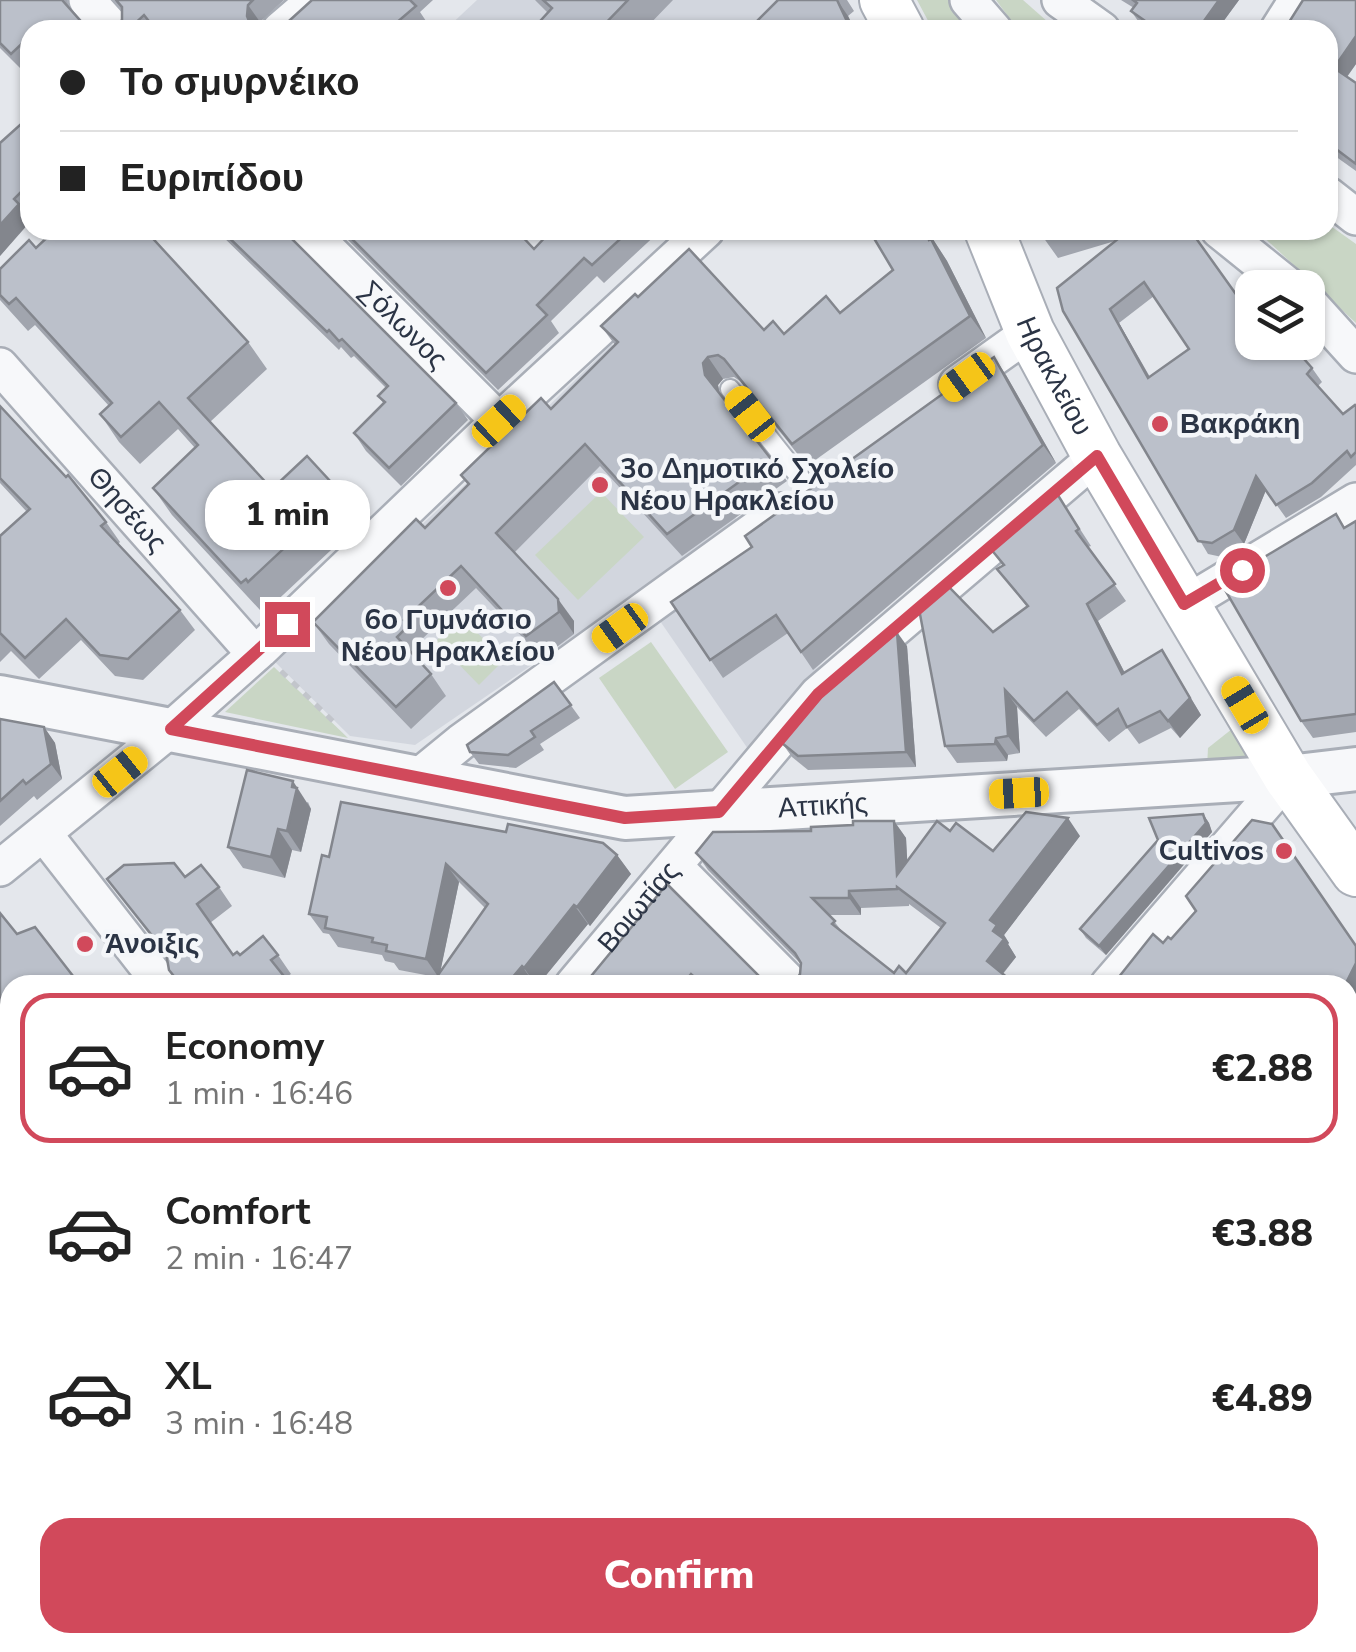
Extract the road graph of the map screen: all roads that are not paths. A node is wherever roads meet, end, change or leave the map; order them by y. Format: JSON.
{"nodes":[{"id":1,"x":87,"y":0,"type":"edge"},
{"id":2,"x":315,"y":0,"type":"edge"},
{"id":3,"x":968,"y":0,"type":"edge"},
{"id":4,"x":1060,"y":0,"type":"edge"},
{"id":5,"x":105,"y":20,"type":"edge"},
{"id":6,"x":292,"y":20,"type":"edge"},
{"id":7,"x":985,"y":20,"type":"edge"},
{"id":8,"x":1088,"y":20,"type":"edge"},
{"id":9,"x":318,"y":240,"type":"edge"},
{"id":10,"x":695,"y":240,"type":"edge"},
{"id":11,"x":993,"y":240,"type":"edge"},
{"id":12,"x":1231,"y":240,"type":"edge"},
{"id":13,"x":1269,"y":270,"type":"edge"},
{"id":14,"x":1325,"y":321,"type":"edge"},
{"id":15,"x":1030,"y":332,"type":"junction"},
{"id":16,"x":1356,"y":355,"type":"edge"},
{"id":17,"x":0,"y":366,"type":"edge"},
{"id":18,"x":730,"y":388,"type":"edge"},
{"id":19,"x":936,"y":400,"type":"edge"},
{"id":20,"x":499,"y":421,"type":"junction"},
{"id":21,"x":1097,"y":456,"type":"junction"},
{"id":22,"x":841,"y":468,"type":"edge"},
{"id":23,"x":810,"y":490,"type":"junction"},
{"id":24,"x":1356,"y":501,"type":"edge"},
{"id":25,"x":1184,"y":604,"type":"junction"},
{"id":26,"x":258,"y":652,"type":"junction"},
{"id":27,"x":0,"y":698,"type":"edge"},
{"id":28,"x":171,"y":729,"type":"junction"},
{"id":29,"x":1356,"y":769,"type":"edge"},
{"id":30,"x":1288,"y":777,"type":"junction"},
{"id":31,"x":417,"y":778,"type":"junction"},
{"id":32,"x":719,"y":812,"type":"junction"},
{"id":33,"x":44,"y":834,"type":"junction"},
{"id":34,"x":674,"y":866,"type":"junction"},
{"id":35,"x":0,"y":868,"type":"edge"},
{"id":36,"x":1356,"y":872,"type":"edge"},
{"id":37,"x":154,"y":975,"type":"edge"},
{"id":38,"x":581,"y":975,"type":"edge"},
{"id":39,"x":782,"y":975,"type":"edge"},
{"id":40,"x":1117,"y":975,"type":"edge"}],
"edges":[{"from":1,"to":5,"type":"street"},
{"from":2,"to":6,"type":"street"},
{"from":3,"to":7,"type":"street"},
{"from":4,"to":8,"type":"street"},
{"from":9,"to":20,"type":"street","name":"Σόλωνος"},
{"from":10,"to":20,"type":"street"},
{"from":11,"to":15,"type":"main road","name":"Ηρακλείου"},
{"from":12,"to":13,"type":"street"},
{"from":14,"to":16,"type":"street"},
{"from":15,"to":19,"type":"street"},
{"from":15,"to":21,"type":"main road","name":"Ηρακλείου"},
{"from":17,"to":26,"type":"street","name":"Θησέως"},
{"from":18,"to":23,"type":"lane"},
{"from":20,"to":26,"type":"street"},
{"from":21,"to":25,"type":"main road","name":"Ηρακλείου"},
{"from":21,"to":32,"type":"street","name":"Βοιωτίας"},
{"from":22,"to":23,"type":"street"},
{"from":23,"to":31,"type":"street"},
{"from":24,"to":25,"type":"street"},
{"from":25,"to":30,"type":"main road","name":"Ηρακλείου"},
{"from":26,"to":28,"type":"street"},
{"from":27,"to":28,"type":"street","name":"Αττικής"},
{"from":28,"to":31,"type":"street","name":"Αττικής"},
{"from":28,"to":33,"type":"street"},
{"from":29,"to":30,"type":"street","name":"Αττικής"},
{"from":30,"to":32,"type":"street","name":"Αττικής"},
{"from":30,"to":36,"type":"main road","name":"Ηρακλείου"},
{"from":30,"to":40,"type":"street"},
{"from":31,"to":32,"type":"street","name":"Αττικής"},
{"from":32,"to":34,"type":"street","name":"Βοιωτίας"},
{"from":33,"to":35,"type":"street"},
{"from":33,"to":37,"type":"street"},
{"from":34,"to":38,"type":"street","name":"Βοιωτίας"},
{"from":34,"to":39,"type":"street"}]}
